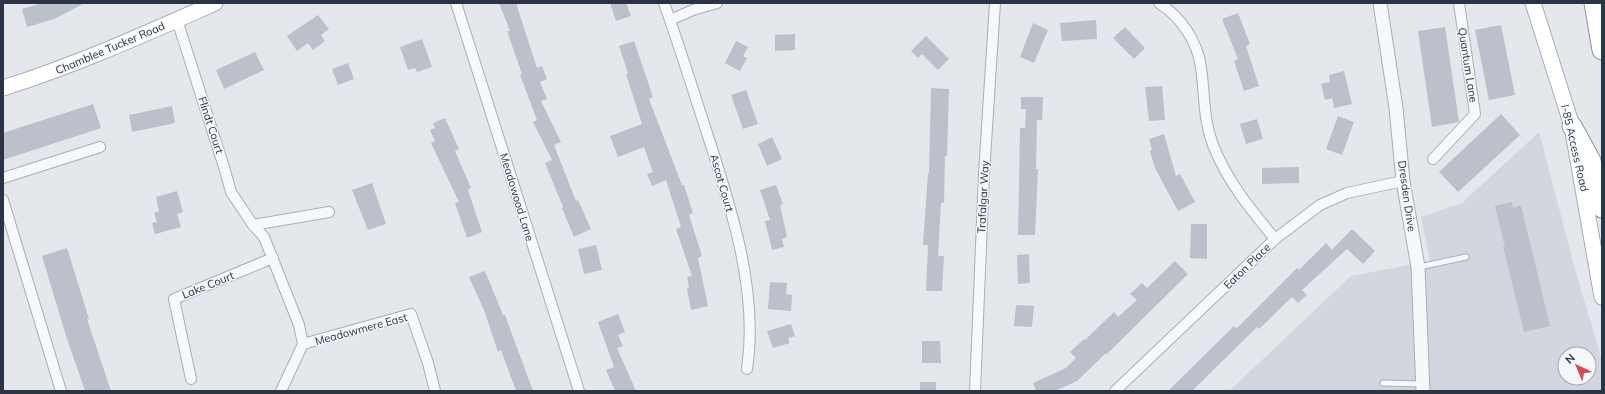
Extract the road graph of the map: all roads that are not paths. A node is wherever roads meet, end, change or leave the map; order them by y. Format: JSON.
{"nodes":[{"id":1,"x":214,"y":3,"type":"edge"},
{"id":2,"x":456,"y":3,"type":"edge"},
{"id":3,"x":664,"y":3,"type":"edge"},
{"id":4,"x":717,"y":3,"type":"edge"},
{"id":5,"x":995,"y":3,"type":"edge"},
{"id":6,"x":1159,"y":3,"type":"edge"},
{"id":7,"x":1380,"y":3,"type":"edge"},
{"id":8,"x":1459,"y":3,"type":"edge"},
{"id":9,"x":1533,"y":3,"type":"edge"},
{"id":10,"x":1594,"y":3,"type":"edge"},
{"id":11,"x":177,"y":20,"type":"junction"},
{"id":12,"x":670,"y":20,"type":"junction"},
{"id":13,"x":1602,"y":50,"type":"edge"},
{"id":14,"x":3,"y":88,"type":"edge"},
{"id":15,"x":1572,"y":126,"type":"junction"},
{"id":16,"x":100,"y":147,"type":"dead end"},
{"id":17,"x":1433,"y":159,"type":"dead end"},
{"id":18,"x":3,"y":178,"type":"edge"},
{"id":19,"x":1403,"y":181,"type":"junction"},
{"id":20,"x":3,"y":200,"type":"edge"},
{"id":21,"x":1602,"y":208,"type":"edge"},
{"id":22,"x":329,"y":212,"type":"dead end"},
{"id":23,"x":253,"y":225,"type":"junction"},
{"id":24,"x":1275,"y":240,"type":"junction"},
{"id":25,"x":1466,"y":257,"type":"dead end"},
{"id":26,"x":273,"y":258,"type":"junction"},
{"id":27,"x":1418,"y":267,"type":"junction"},
{"id":28,"x":1602,"y":297,"type":"edge"},
{"id":29,"x":304,"y":344,"type":"junction"},
{"id":30,"x":747,"y":369,"type":"dead end"},
{"id":31,"x":191,"y":379,"type":"dead end"},
{"id":32,"x":1383,"y":383,"type":"dead end"},
{"id":33,"x":1422,"y":387,"type":"edge"},
{"id":34,"x":61,"y":391,"type":"edge"},
{"id":35,"x":281,"y":391,"type":"edge"},
{"id":36,"x":435,"y":391,"type":"edge"},
{"id":37,"x":579,"y":391,"type":"edge"},
{"id":38,"x":976,"y":391,"type":"edge"},
{"id":39,"x":1115,"y":391,"type":"edge"}],
"edges":[{"from":1,"to":11,"type":"main road","name":"Chamblee Tucker Road"},
{"from":2,"to":37,"type":"street","name":"Meadowood Lane"},
{"from":3,"to":12,"type":"street","name":"Ascot Court"},
{"from":4,"to":12,"type":"street"},
{"from":5,"to":38,"type":"street","name":"Trafalgar Way"},
{"from":6,"to":24,"type":"street"},
{"from":7,"to":19,"type":"street","name":"Dresden Drive"},
{"from":8,"to":17,"type":"street","name":"Quantum Lane"},
{"from":9,"to":15,"type":"main road","name":"I-85 Access Road"},
{"from":10,"to":13,"type":"highway"},
{"from":11,"to":14,"type":"main road","name":"Chamblee Tucker Road"},
{"from":11,"to":23,"type":"street","name":"Flindt Court"},
{"from":12,"to":30,"type":"street","name":"Ascot Court"},
{"from":15,"to":21,"type":"highway"},
{"from":15,"to":28,"type":"main road","name":"I-85 Access Road"},
{"from":16,"to":18,"type":"street"},
{"from":19,"to":24,"type":"street","name":"Eaton Place"},
{"from":19,"to":27,"type":"street","name":"Dresden Drive"},
{"from":20,"to":34,"type":"street"},
{"from":22,"to":23,"type":"street"},
{"from":23,"to":26,"type":"street","name":"Flindt Court"},
{"from":24,"to":39,"type":"street","name":"Eaton Place"},
{"from":25,"to":27,"type":"lane"},
{"from":26,"to":29,"type":"street","name":"Flindt Court"},
{"from":26,"to":31,"type":"street","name":"Lake Court"},
{"from":27,"to":33,"type":"street","name":"Dresden Drive"},
{"from":29,"to":35,"type":"street"},
{"from":29,"to":36,"type":"street","name":"Meadowmere East"},
{"from":32,"to":33,"type":"lane"}]}
